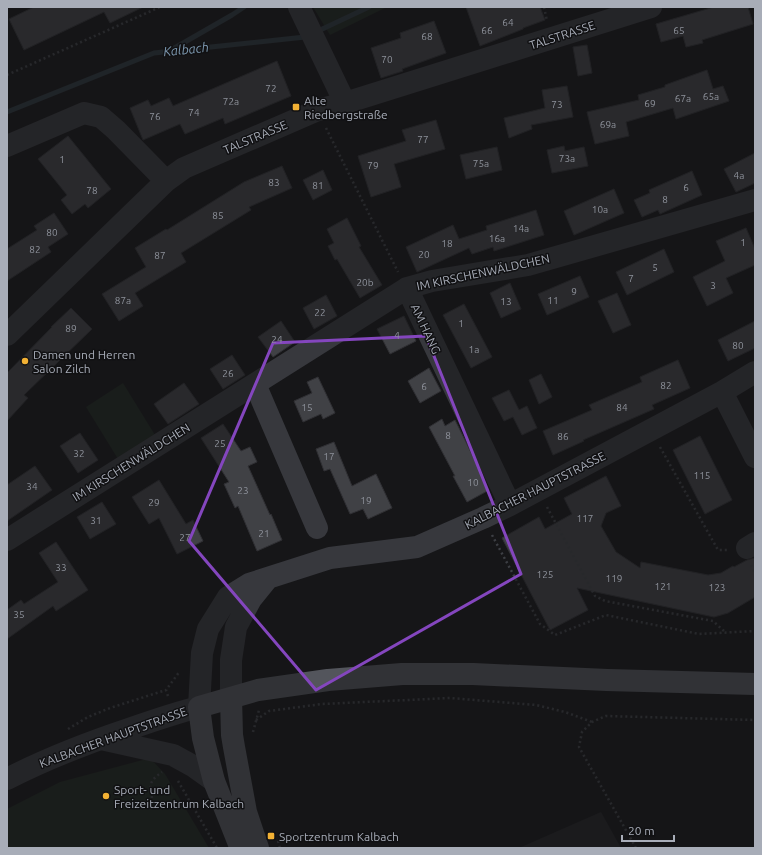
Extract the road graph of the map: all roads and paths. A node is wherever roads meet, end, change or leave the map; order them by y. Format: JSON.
{"nodes":[{"id":1,"x":160,"y":7,"type":"edge"},
{"id":2,"x":299,"y":7,"type":"edge"},
{"id":3,"x":651,"y":7,"type":"edge"},
{"id":4,"x":7,"y":75,"type":"edge"},
{"id":5,"x":345,"y":103,"type":"junction"},
{"id":6,"x":318,"y":110,"type":"junction"},
{"id":7,"x":7,"y":146,"type":"edge"},
{"id":8,"x":166,"y":181,"type":"junction"},
{"id":9,"x":755,"y":200,"type":"edge"},
{"id":10,"x":407,"y":288,"type":"junction"},
{"id":11,"x":7,"y":335,"type":"edge"},
{"id":12,"x":755,"y":372,"type":"edge"},
{"id":13,"x":255,"y":384,"type":"junction"},
{"id":14,"x":722,"y":392,"type":"junction"},
{"id":15,"x":651,"y":430,"type":"junction"},
{"id":16,"x":755,"y":457,"type":"edge"},
{"id":17,"x":538,"y":491,"type":"junction"},
{"id":18,"x":510,"y":506,"type":"junction"},
{"id":19,"x":484,"y":518,"type":"junction"},
{"id":20,"x":317,"y":528,"type":"dead end"},
{"id":21,"x":7,"y":540,"type":"edge"},
{"id":22,"x":744,"y":547,"type":"edge"},
{"id":23,"x":268,"y":578,"type":"junction"},
{"id":24,"x":755,"y":631,"type":"edge"},
{"id":25,"x":725,"y":632,"type":"junction"},
{"id":26,"x":755,"y":684,"type":"edge"},
{"id":27,"x":166,"y":690,"type":"dead end"},
{"id":28,"x":231,"y":698,"type":"junction"},
{"id":29,"x":199,"y":707,"type":"junction"},
{"id":30,"x":259,"y":710,"type":"dead end"},
{"id":31,"x":256,"y":720,"type":"junction"},
{"id":32,"x":755,"y":720,"type":"edge"},
{"id":33,"x":592,"y":722,"type":"junction"},
{"id":34,"x":62,"y":732,"type":"dead end"},
{"id":35,"x":252,"y":735,"type":"dead end"},
{"id":36,"x":101,"y":739,"type":"junction"},
{"id":37,"x":164,"y":771,"type":"dead end"},
{"id":38,"x":7,"y":779,"type":"edge"},
{"id":39,"x":177,"y":780,"type":"dead end"},
{"id":40,"x":214,"y":781,"type":"junction"},
{"id":41,"x":152,"y":798,"type":"dead end"},
{"id":42,"x":216,"y":848,"type":"edge"},
{"id":43,"x":242,"y":848,"type":"edge"},
{"id":44,"x":258,"y":848,"type":"edge"},
{"id":45,"x":636,"y":848,"type":"edge"}],
"edges":[{"from":1,"to":4,"type":"path"},
{"from":2,"to":5,"type":"street"},
{"from":3,"to":5,"type":"street","name":"TALSTRASSE"},
{"from":5,"to":6,"type":"street","name":"TALSTRASSE"},
{"from":6,"to":8,"type":"street","name":"TALSTRASSE"},
{"from":6,"to":10,"type":"path"},
{"from":7,"to":8,"type":"street"},
{"from":8,"to":11,"type":"street","name":"TALSTRASSE"},
{"from":9,"to":10,"type":"street","name":"IM KIRSCHENWÄLDCHEN"},
{"from":10,"to":13,"type":"street","name":"IM KIRSCHENWÄLDCHEN"},
{"from":10,"to":18,"type":"street","name":"AM HANG"},
{"from":12,"to":14,"type":"street","name":"KALBACHER HAUPTSTRASSE"},
{"from":13,"to":20,"type":"street"},
{"from":13,"to":21,"type":"street","name":"IM KIRSCHENWÄLDCHEN"},
{"from":14,"to":15,"type":"street","name":"KALBACHER HAUPTSTRASSE"},
{"from":14,"to":16,"type":"street"},
{"from":15,"to":17,"type":"street","name":"KALBACHER HAUPTSTRASSE"},
{"from":15,"to":22,"type":"path"},
{"from":17,"to":18,"type":"street","name":"KALBACHER HAUPTSTRASSE"},
{"from":17,"to":25,"type":"path"},
{"from":18,"to":19,"type":"street","name":"KALBACHER HAUPTSTRASSE"},
{"from":19,"to":23,"type":"street","name":"KALBACHER HAUPTSTRASSE"},
{"from":19,"to":25,"type":"path"},
{"from":23,"to":28,"type":"street"},
{"from":23,"to":29,"type":"street","name":"KALBACHER HAUPTSTRASSE"},
{"from":24,"to":25,"type":"path"},
{"from":26,"to":28,"type":"main road","name":"KALBACHER HAUPTSTRASSE"},
{"from":27,"to":34,"type":"path"},
{"from":28,"to":29,"type":"main road","name":"KALBACHER HAUPTSTRASSE"},
{"from":28,"to":44,"type":"main road"},
{"from":29,"to":36,"type":"street","name":"KALBACHER HAUPTSTRASSE"},
{"from":29,"to":40,"type":"main road"},
{"from":30,"to":31,"type":"path"},
{"from":31,"to":33,"type":"path"},
{"from":31,"to":35,"type":"path"},
{"from":32,"to":33,"type":"path"},
{"from":33,"to":45,"type":"path"},
{"from":36,"to":38,"type":"street","name":"KALBACHER HAUPTSTRASSE"},
{"from":36,"to":40,"type":"street"},
{"from":37,"to":41,"type":"path"},
{"from":39,"to":42,"type":"path"},
{"from":40,"to":43,"type":"main road"}]}
